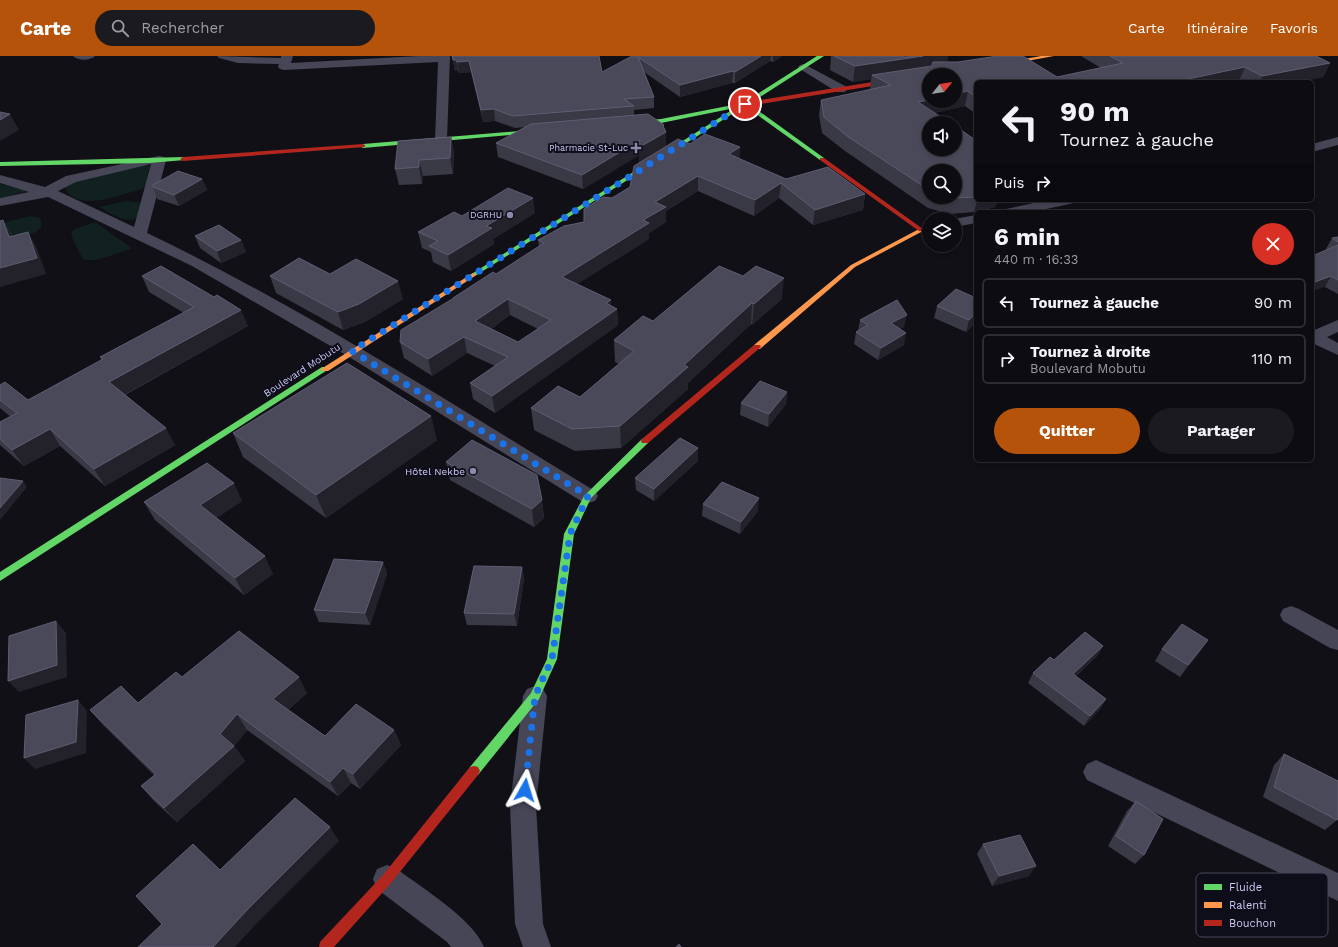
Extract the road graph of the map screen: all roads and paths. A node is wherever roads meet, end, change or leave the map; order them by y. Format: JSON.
{"nodes":[{"id":1,"x":79,"y":56,"type":"edge"},
{"id":2,"x":89,"y":56,"type":"edge"},
{"id":3,"x":223,"y":56,"type":"edge"},
{"id":4,"x":821,"y":56,"type":"edge"},
{"id":5,"x":1051,"y":56,"type":"edge"},
{"id":6,"x":444,"y":57,"type":"edge"},
{"id":7,"x":286,"y":59,"type":"edge"},
{"id":8,"x":991,"y":66,"type":"edge"},
{"id":9,"x":804,"y":67,"type":"junction"},
{"id":10,"x":922,"y":77,"type":"edge"},
{"id":11,"x":841,"y":89,"type":"junction"},
{"id":12,"x":745,"y":104,"type":"junction"},
{"id":13,"x":622,"y":124,"type":"edge"},
{"id":14,"x":551,"y":130,"type":"edge"},
{"id":15,"x":441,"y":140,"type":"junction"},
{"id":16,"x":1338,"y":141,"type":"edge"},
{"id":17,"x":1314,"y":147,"type":"edge"},
{"id":18,"x":154,"y":161,"type":"junction"},
{"id":19,"x":0,"y":164,"type":"edge"},
{"id":20,"x":0,"y":179,"type":"edge"},
{"id":21,"x":46,"y":192,"type":"junction"},
{"id":22,"x":0,"y":202,"type":"edge"},
{"id":23,"x":1059,"y":202,"type":"edge"},
{"id":24,"x":1065,"y":202,"type":"edge"},
{"id":25,"x":1021,"y":210,"type":"edge"},
{"id":26,"x":1075,"y":210,"type":"edge"},
{"id":27,"x":974,"y":219,"type":"edge"},
{"id":28,"x":962,"y":222,"type":"edge"},
{"id":29,"x":922,"y":226,"type":"edge"},
{"id":30,"x":922,"y":231,"type":"edge"},
{"id":31,"x":139,"y":235,"type":"junction"},
{"id":32,"x":1338,"y":326,"type":"edge"},
{"id":33,"x":1314,"y":337,"type":"edge"},
{"id":34,"x":1338,"y":350,"type":"edge"},
{"id":35,"x":352,"y":351,"type":"junction"},
{"id":36,"x":588,"y":496,"type":"junction"},
{"id":37,"x":0,"y":577,"type":"edge"},
{"id":38,"x":1291,"y":615,"type":"dead end"},
{"id":39,"x":1338,"y":641,"type":"edge"},
{"id":40,"x":535,"y":696,"type":"junction"},
{"id":41,"x":1096,"y":772,"type":"dead end"},
{"id":42,"x":1309,"y":873,"type":"edge"},
{"id":43,"x":387,"y":879,"type":"junction"},
{"id":44,"x":1328,"y":882,"type":"edge"},
{"id":45,"x":1338,"y":887,"type":"edge"},
{"id":46,"x":325,"y":947,"type":"edge"},
{"id":47,"x":470,"y":947,"type":"edge"},
{"id":48,"x":537,"y":947,"type":"edge"}],
"edges":[{"from":1,"to":2,"type":"street"},
{"from":3,"to":7,"type":"street"},
{"from":4,"to":9,"type":"street","name":"Boulevard Mobutu"},
{"from":5,"to":8,"type":"street"},
{"from":6,"to":7,"type":"street"},
{"from":6,"to":15,"type":"street"},
{"from":9,"to":11,"type":"street"},
{"from":9,"to":12,"type":"street","name":"Boulevard Mobutu"},
{"from":10,"to":11,"type":"street"},
{"from":11,"to":12,"type":"street"},
{"from":12,"to":13,"type":"street"},
{"from":12,"to":29,"type":"street"},
{"from":12,"to":35,"type":"street","name":"Boulevard Mobutu"},
{"from":14,"to":15,"type":"street"},
{"from":15,"to":18,"type":"street"},
{"from":16,"to":17,"type":"street"},
{"from":18,"to":19,"type":"street"},
{"from":18,"to":21,"type":"street"},
{"from":18,"to":31,"type":"street"},
{"from":20,"to":21,"type":"street"},
{"from":21,"to":22,"type":"street"},
{"from":21,"to":31,"type":"street"},
{"from":23,"to":25,"type":"street"},
{"from":24,"to":26,"type":"street"},
{"from":27,"to":28,"type":"street"},
{"from":30,"to":36,"type":"street"},
{"from":31,"to":35,"type":"street"},
{"from":32,"to":33,"type":"street"},
{"from":33,"to":34,"type":"street"},
{"from":35,"to":36,"type":"street"},
{"from":35,"to":37,"type":"street","name":"Boulevard Mobutu"},
{"from":36,"to":40,"type":"street"},
{"from":38,"to":39,"type":"street"},
{"from":40,"to":43,"type":"street"},
{"from":40,"to":48,"type":"street"},
{"from":41,"to":42,"type":"street"},
{"from":43,"to":46,"type":"street"},
{"from":43,"to":47,"type":"street"},
{"from":44,"to":45,"type":"street"}]}
